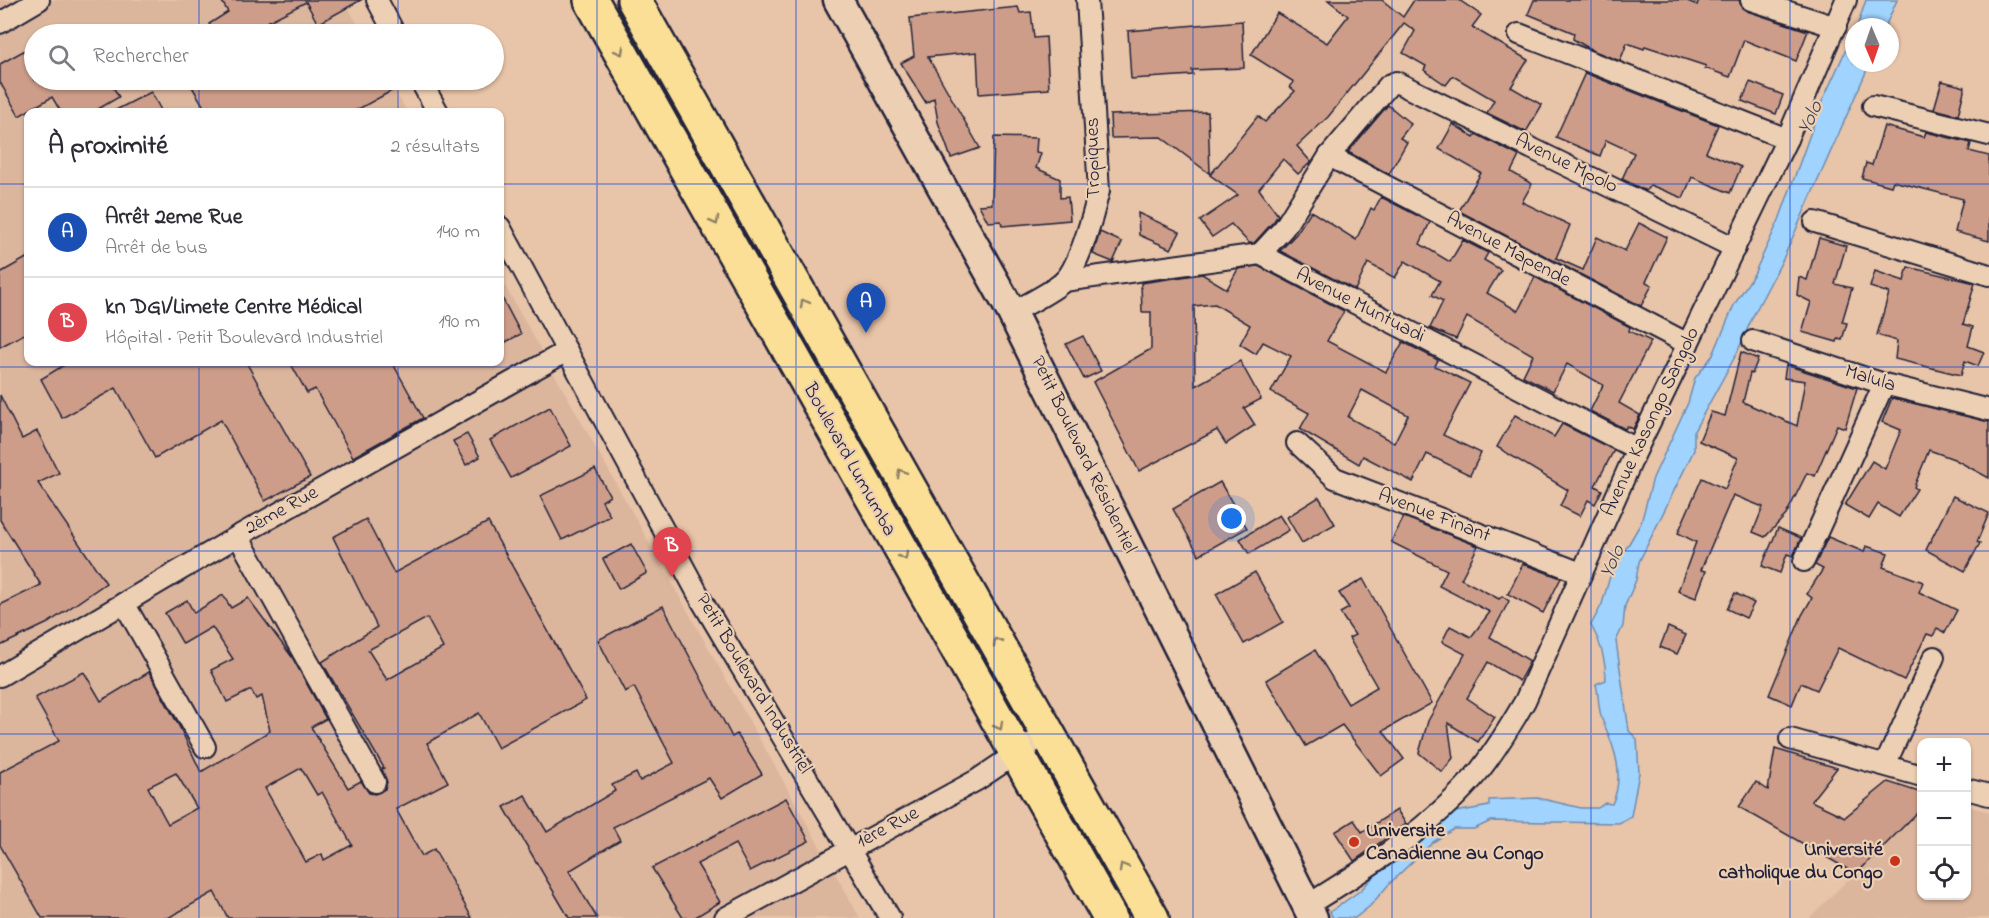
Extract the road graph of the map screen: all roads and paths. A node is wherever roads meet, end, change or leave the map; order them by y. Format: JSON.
{"nodes":[{"id":1,"x":39,"y":0,"type":"edge"},
{"id":2,"x":377,"y":0,"type":"edge"},
{"id":3,"x":591,"y":0,"type":"edge"},
{"id":4,"x":634,"y":0,"type":"edge"},
{"id":5,"x":838,"y":0,"type":"edge"},
{"id":6,"x":1087,"y":0,"type":"edge"},
{"id":7,"x":1751,"y":0,"type":"edge"},
{"id":8,"x":1846,"y":0,"type":"edge"},
{"id":9,"x":0,"y":22,"type":"edge"},
{"id":10,"x":390,"y":24,"type":"edge"},
{"id":11,"x":1836,"y":27,"type":"junction"},
{"id":12,"x":1519,"y":34,"type":"dead end"},
{"id":13,"x":426,"y":90,"type":"edge"},
{"id":14,"x":1873,"y":106,"type":"dead end"},
{"id":15,"x":436,"y":108,"type":"edge"},
{"id":16,"x":1989,"y":135,"type":"edge"},
{"id":17,"x":1787,"y":139,"type":"junction"},
{"id":18,"x":1329,"y":156,"type":"junction"},
{"id":19,"x":1815,"y":222,"type":"dead end"},
{"id":20,"x":504,"y":234,"type":"edge"},
{"id":21,"x":1735,"y":248,"type":"junction"},
{"id":22,"x":1260,"y":254,"type":"junction"},
{"id":23,"x":1989,"y":275,"type":"edge"},
{"id":24,"x":1064,"y":281,"type":"junction"},
{"id":25,"x":1012,"y":313,"type":"junction"},
{"id":26,"x":1753,"y":340,"type":"dead end"},
{"id":27,"x":1688,"y":344,"type":"junction"},
{"id":28,"x":567,"y":351,"type":"junction"},
{"id":29,"x":1884,"y":384,"type":"junction"},
{"id":30,"x":1989,"y":410,"type":"edge"},
{"id":31,"x":1297,"y":442,"type":"dead end"},
{"id":32,"x":1637,"y":449,"type":"junction"},
{"id":33,"x":238,"y":536,"type":"junction"},
{"id":34,"x":1804,"y":561,"type":"dead end"},
{"id":35,"x":1581,"y":573,"type":"junction"},
{"id":36,"x":124,"y":603,"type":"junction"},
{"id":37,"x":1934,"y":657,"type":"dead end"},
{"id":38,"x":0,"y":676,"type":"edge"},
{"id":39,"x":1047,"y":734,"type":"junction"},
{"id":40,"x":1790,"y":739,"type":"dead end"},
{"id":41,"x":205,"y":747,"type":"dead end"},
{"id":42,"x":1016,"y":755,"type":"junction"},
{"id":43,"x":1885,"y":765,"type":"junction"},
{"id":44,"x":1917,"y":775,"type":"edge"},
{"id":45,"x":375,"y":782,"type":"dead end"},
{"id":46,"x":1971,"y":790,"type":"edge"},
{"id":47,"x":1989,"y":795,"type":"edge"},
{"id":48,"x":850,"y":848,"type":"junction"},
{"id":49,"x":1311,"y":913,"type":"edge"},
{"id":50,"x":725,"y":918,"type":"edge"},
{"id":51,"x":890,"y":918,"type":"edge"},
{"id":52,"x":1110,"y":918,"type":"edge"},
{"id":53,"x":1152,"y":918,"type":"edge"}],
"edges":[{"from":1,"to":9,"type":"street"},
{"from":2,"to":10,"type":"street"},
{"from":3,"to":42,"type":"highway","name":"Boulevard Lumumba","one_way":true},
{"from":39,"to":4,"type":"highway","name":"Boulevard Lumumba","one_way":true},
{"from":5,"to":25,"type":"street","name":"Petit Boulevard Résidentiel"},
{"from":6,"to":24,"type":"street","name":"Tropiques"},
{"from":7,"to":11,"type":"street"},
{"from":8,"to":11,"type":"street","name":"Avenue Kasongo Sangolo"},
{"from":11,"to":17,"type":"street","name":"Avenue Kasongo Sangolo"},
{"from":12,"to":17,"type":"street"},
{"from":13,"to":15,"type":"street"},
{"from":14,"to":16,"type":"street"},
{"from":17,"to":21,"type":"street","name":"Avenue Kasongo Sangolo"},
{"from":18,"to":21,"type":"street","name":"Avenue Mpolo"},
{"from":18,"to":22,"type":"street"},
{"from":18,"to":27,"type":"street","name":"Avenue Mapende"},
{"from":19,"to":23,"type":"street"},
{"from":20,"to":28,"type":"street","name":"Petit Boulevard Industriel"},
{"from":21,"to":27,"type":"street","name":"Avenue Kasongo Sangolo"},
{"from":22,"to":24,"type":"street"},
{"from":22,"to":32,"type":"street","name":"Avenue Muntuadi"},
{"from":24,"to":25,"type":"street"},
{"from":25,"to":49,"type":"street","name":"Petit Boulevard Résidentiel"},
{"from":26,"to":29,"type":"street","name":"Malula"},
{"from":27,"to":32,"type":"street","name":"Avenue Kasongo Sangolo"},
{"from":28,"to":33,"type":"street","name":"2ème Rue"},
{"from":28,"to":48,"type":"street","name":"Petit Boulevard Industriel"},
{"from":29,"to":30,"type":"street","name":"Malula"},
{"from":29,"to":34,"type":"street"},
{"from":31,"to":35,"type":"street","name":"Avenue Finant"},
{"from":32,"to":35,"type":"street","name":"Avenue Kasongo Sangolo"},
{"from":33,"to":36,"type":"street","name":"2ème Rue"},
{"from":33,"to":45,"type":"street"},
{"from":35,"to":49,"type":"street","name":"Avenue Kasongo Sangolo"},
{"from":36,"to":38,"type":"street","name":"2ème Rue"},
{"from":36,"to":41,"type":"street"},
{"from":37,"to":43,"type":"street"},
{"from":39,"to":42,"type":"street","name":"1ère Rue"},
{"from":53,"to":39,"type":"highway","name":"Boulevard Lumumba","one_way":true},
{"from":40,"to":43,"type":"street"},
{"from":42,"to":48,"type":"street","name":"1ère Rue"},
{"from":42,"to":52,"type":"highway","name":"Boulevard Lumumba"},
{"from":43,"to":44,"type":"street"},
{"from":46,"to":47,"type":"street"},
{"from":48,"to":50,"type":"street","name":"1ère Rue"},
{"from":48,"to":51,"type":"street","name":"Petit Boulevard Industriel"}]}
